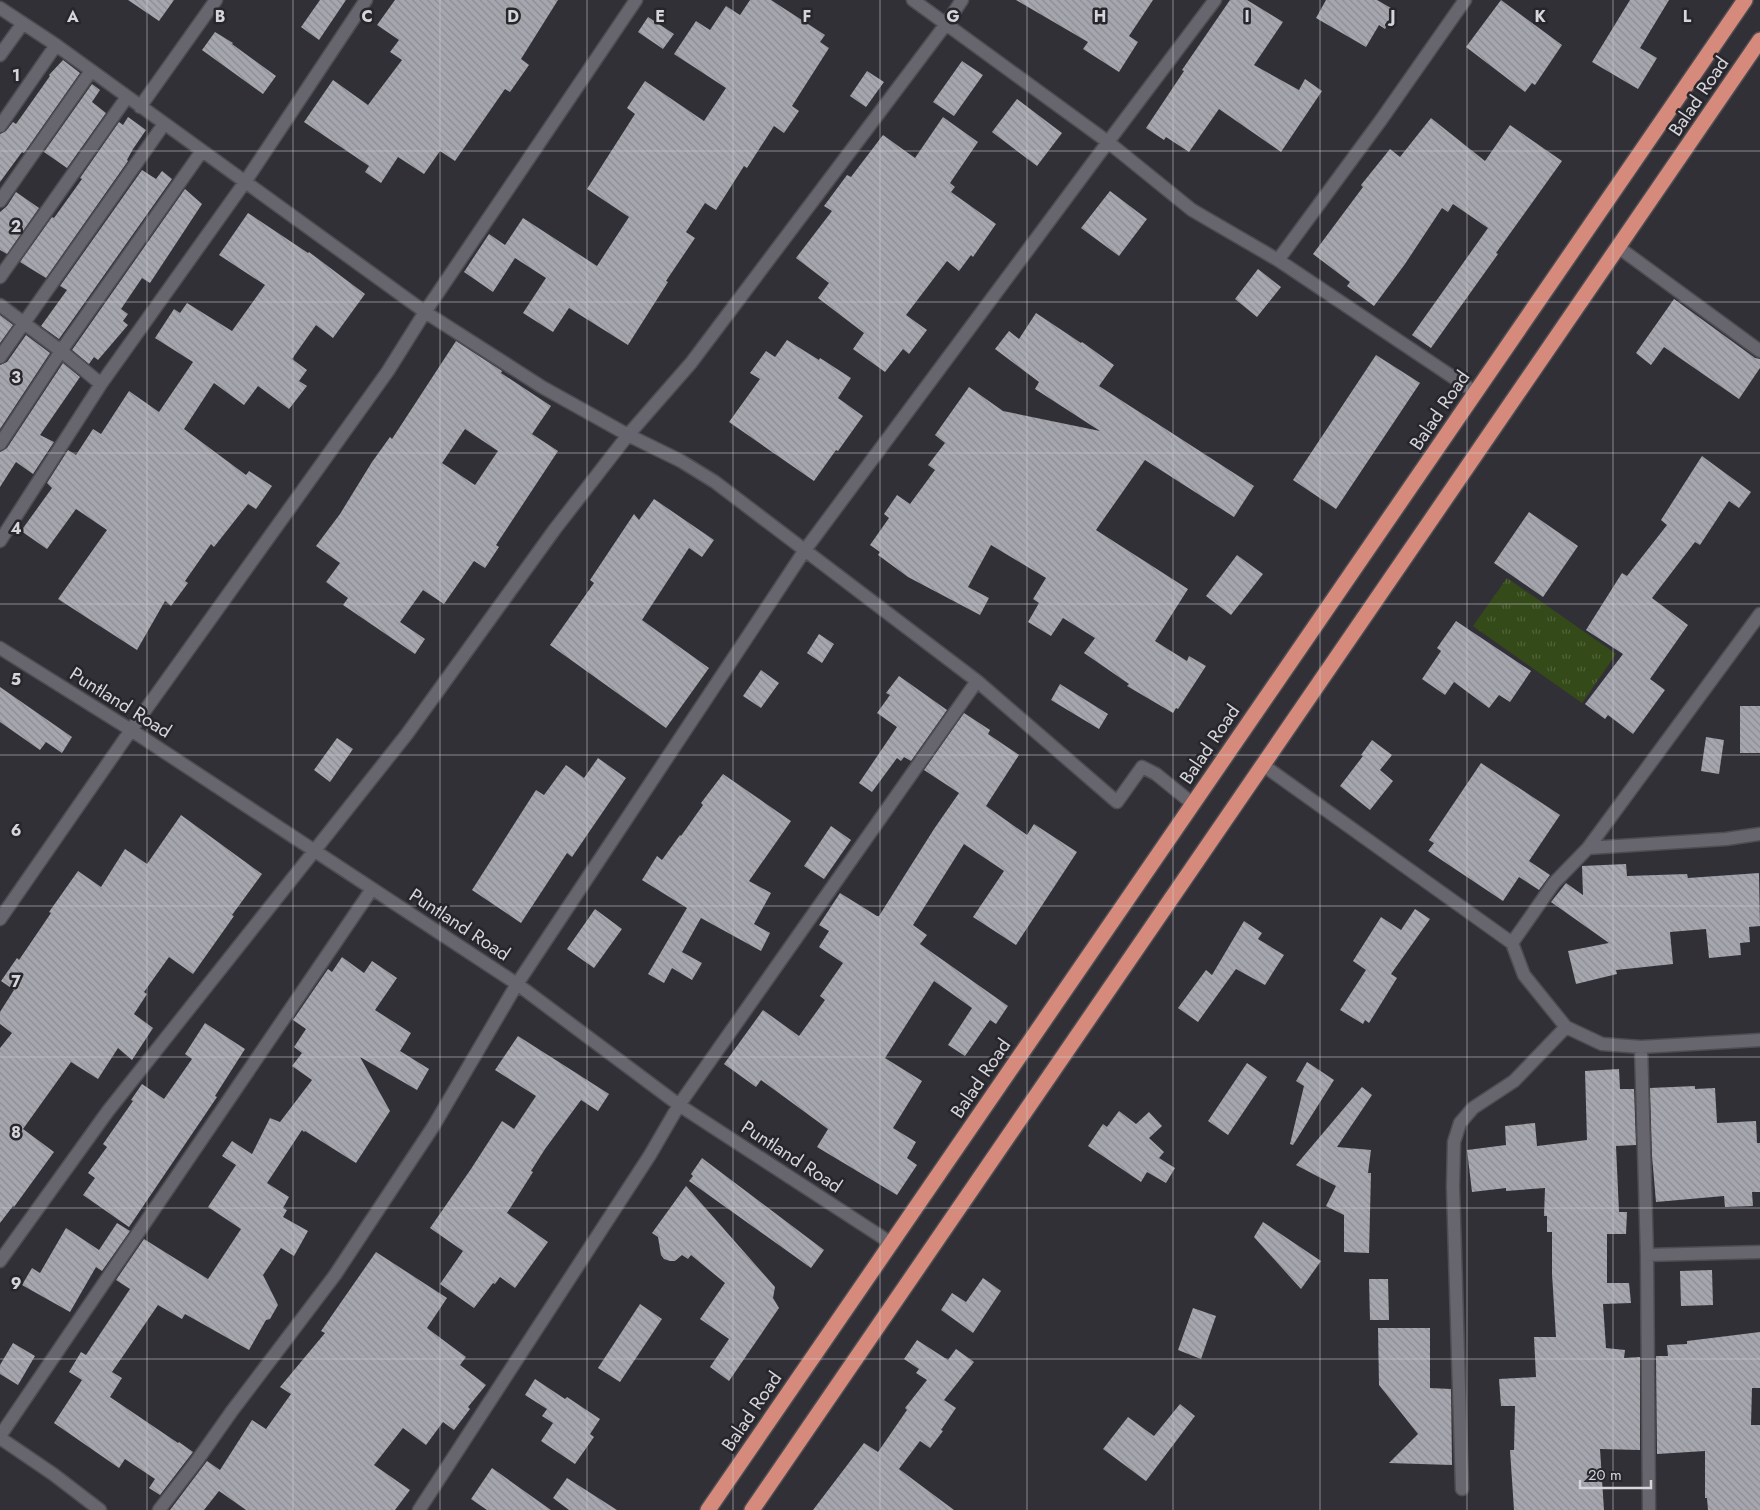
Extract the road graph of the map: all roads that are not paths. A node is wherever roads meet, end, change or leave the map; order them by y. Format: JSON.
{"nodes":[{"id":1,"x":216,"y":0,"type":"edge"},
{"id":2,"x":366,"y":0,"type":"edge"},
{"id":3,"x":636,"y":0,"type":"edge"},
{"id":4,"x":912,"y":0,"type":"edge"},
{"id":5,"x":962,"y":0,"type":"edge"},
{"id":6,"x":1215,"y":0,"type":"edge"},
{"id":7,"x":1465,"y":0,"type":"edge"},
{"id":8,"x":1745,"y":0,"type":"edge"},
{"id":9,"x":0,"y":8,"type":"edge"},
{"id":10,"x":22,"y":24,"type":"junction"},
{"id":11,"x":946,"y":24,"type":"junction"},
{"id":12,"x":1760,"y":40,"type":"edge"},
{"id":13,"x":56,"y":45,"type":"junction"},
{"id":14,"x":0,"y":55,"type":"edge"},
{"id":15,"x":91,"y":71,"type":"junction"},
{"id":16,"x":127,"y":97,"type":"junction"},
{"id":17,"x":140,"y":107,"type":"junction"},
{"id":18,"x":164,"y":124,"type":"junction"},
{"id":19,"x":0,"y":126,"type":"edge"},
{"id":20,"x":1108,"y":142,"type":"junction"},
{"id":21,"x":202,"y":151,"type":"junction"},
{"id":22,"x":245,"y":182,"type":"junction"},
{"id":23,"x":0,"y":201,"type":"edge"},
{"id":24,"x":1618,"y":247,"type":"junction"},
{"id":25,"x":1278,"y":260,"type":"junction"},
{"id":26,"x":0,"y":277,"type":"edge"},
{"id":27,"x":0,"y":305,"type":"edge"},
{"id":28,"x":426,"y":312,"type":"junction"},
{"id":29,"x":24,"y":323,"type":"junction"},
{"id":30,"x":61,"y":351,"type":"junction"},
{"id":31,"x":1760,"y":351,"type":"edge"},
{"id":32,"x":0,"y":357,"type":"edge"},
{"id":33,"x":101,"y":384,"type":"junction"},
{"id":34,"x":1475,"y":392,"type":"junction"},
{"id":35,"x":628,"y":435,"type":"junction"},
{"id":36,"x":0,"y":444,"type":"edge"},
{"id":37,"x":0,"y":541,"type":"edge"},
{"id":38,"x":806,"y":550,"type":"junction"},
{"id":39,"x":1760,"y":614,"type":"edge"},
{"id":40,"x":0,"y":648,"type":"edge"},
{"id":41,"x":977,"y":681,"type":"junction"},
{"id":42,"x":131,"y":730,"type":"junction"},
{"id":43,"x":1263,"y":765,"type":"junction"},
{"id":44,"x":1192,"y":804,"type":"junction"},
{"id":45,"x":1760,"y":834,"type":"edge"},
{"id":46,"x":1588,"y":848,"type":"junction"},
{"id":47,"x":314,"y":850,"type":"junction"},
{"id":48,"x":372,"y":889,"type":"junction"},
{"id":49,"x":0,"y":919,"type":"edge"},
{"id":50,"x":1512,"y":943,"type":"junction"},
{"id":51,"x":517,"y":984,"type":"junction"},
{"id":52,"x":1566,"y":1027,"type":"junction"},
{"id":53,"x":1760,"y":1040,"type":"edge"},
{"id":54,"x":1641,"y":1047,"type":"junction"},
{"id":55,"x":679,"y":1105,"type":"junction"},
{"id":56,"x":891,"y":1243,"type":"junction"},
{"id":57,"x":1760,"y":1252,"type":"edge"},
{"id":58,"x":1647,"y":1255,"type":"junction"},
{"id":59,"x":0,"y":1261,"type":"edge"},
{"id":60,"x":0,"y":1437,"type":"edge"},
{"id":61,"x":1462,"y":1489,"type":"dead end"},
{"id":62,"x":100,"y":1510,"type":"edge"},
{"id":63,"x":158,"y":1510,"type":"edge"},
{"id":64,"x":419,"y":1510,"type":"edge"},
{"id":65,"x":708,"y":1510,"type":"edge"},
{"id":66,"x":752,"y":1510,"type":"edge"},
{"id":67,"x":1649,"y":1510,"type":"edge"}],
"edges":[{"from":1,"to":17,"type":"street"},
{"from":2,"to":22,"type":"street"},
{"from":3,"to":28,"type":"street"},
{"from":4,"to":11,"type":"street"},
{"from":5,"to":11,"type":"street"},
{"from":6,"to":20,"type":"street"},
{"from":7,"to":25,"type":"street"},
{"from":8,"to":34,"type":"highway","name":"Balad Road"},
{"from":9,"to":10,"type":"street"},
{"from":10,"to":13,"type":"street"},
{"from":10,"to":14,"type":"street"},
{"from":11,"to":20,"type":"street"},
{"from":11,"to":35,"type":"street"},
{"from":12,"to":24,"type":"highway","name":"Balad Road"},
{"from":13,"to":15,"type":"street"},
{"from":13,"to":19,"type":"street"},
{"from":15,"to":16,"type":"street"},
{"from":15,"to":23,"type":"street"},
{"from":16,"to":17,"type":"street"},
{"from":16,"to":26,"type":"street"},
{"from":17,"to":18,"type":"street"},
{"from":18,"to":21,"type":"street"},
{"from":18,"to":29,"type":"street"},
{"from":20,"to":25,"type":"street"},
{"from":20,"to":38,"type":"street"},
{"from":21,"to":22,"type":"street"},
{"from":21,"to":30,"type":"street"},
{"from":22,"to":28,"type":"street"},
{"from":22,"to":33,"type":"street"},
{"from":24,"to":31,"type":"street"},
{"from":24,"to":43,"type":"highway","name":"Balad Road"},
{"from":25,"to":34,"type":"street"},
{"from":27,"to":29,"type":"street"},
{"from":28,"to":35,"type":"street"},
{"from":28,"to":42,"type":"street"},
{"from":29,"to":30,"type":"street"},
{"from":29,"to":32,"type":"street"},
{"from":30,"to":33,"type":"street"},
{"from":30,"to":36,"type":"street"},
{"from":33,"to":37,"type":"street"},
{"from":34,"to":44,"type":"highway","name":"Balad Road"},
{"from":35,"to":38,"type":"street"},
{"from":35,"to":47,"type":"street"},
{"from":38,"to":41,"type":"street"},
{"from":38,"to":51,"type":"street"},
{"from":39,"to":46,"type":"street"},
{"from":40,"to":42,"type":"street","name":"Puntland Road"},
{"from":41,"to":44,"type":"street"},
{"from":41,"to":55,"type":"street"},
{"from":42,"to":47,"type":"street","name":"Puntland Road"},
{"from":42,"to":49,"type":"street"},
{"from":43,"to":50,"type":"street"},
{"from":43,"to":66,"type":"highway","name":"Balad Road"},
{"from":44,"to":56,"type":"highway","name":"Balad Road"},
{"from":45,"to":46,"type":"street"},
{"from":46,"to":50,"type":"street"},
{"from":47,"to":48,"type":"street","name":"Puntland Road"},
{"from":47,"to":59,"type":"street"},
{"from":48,"to":51,"type":"street","name":"Puntland Road"},
{"from":48,"to":60,"type":"street"},
{"from":50,"to":52,"type":"street"},
{"from":51,"to":55,"type":"street","name":"Puntland Road"},
{"from":51,"to":63,"type":"street"},
{"from":52,"to":54,"type":"street"},
{"from":52,"to":61,"type":"street"},
{"from":53,"to":54,"type":"street"},
{"from":54,"to":58,"type":"street"},
{"from":55,"to":56,"type":"street","name":"Puntland Road"},
{"from":55,"to":64,"type":"street"},
{"from":56,"to":65,"type":"highway","name":"Balad Road"},
{"from":57,"to":58,"type":"street"},
{"from":58,"to":67,"type":"street"},
{"from":60,"to":62,"type":"street"}]}
